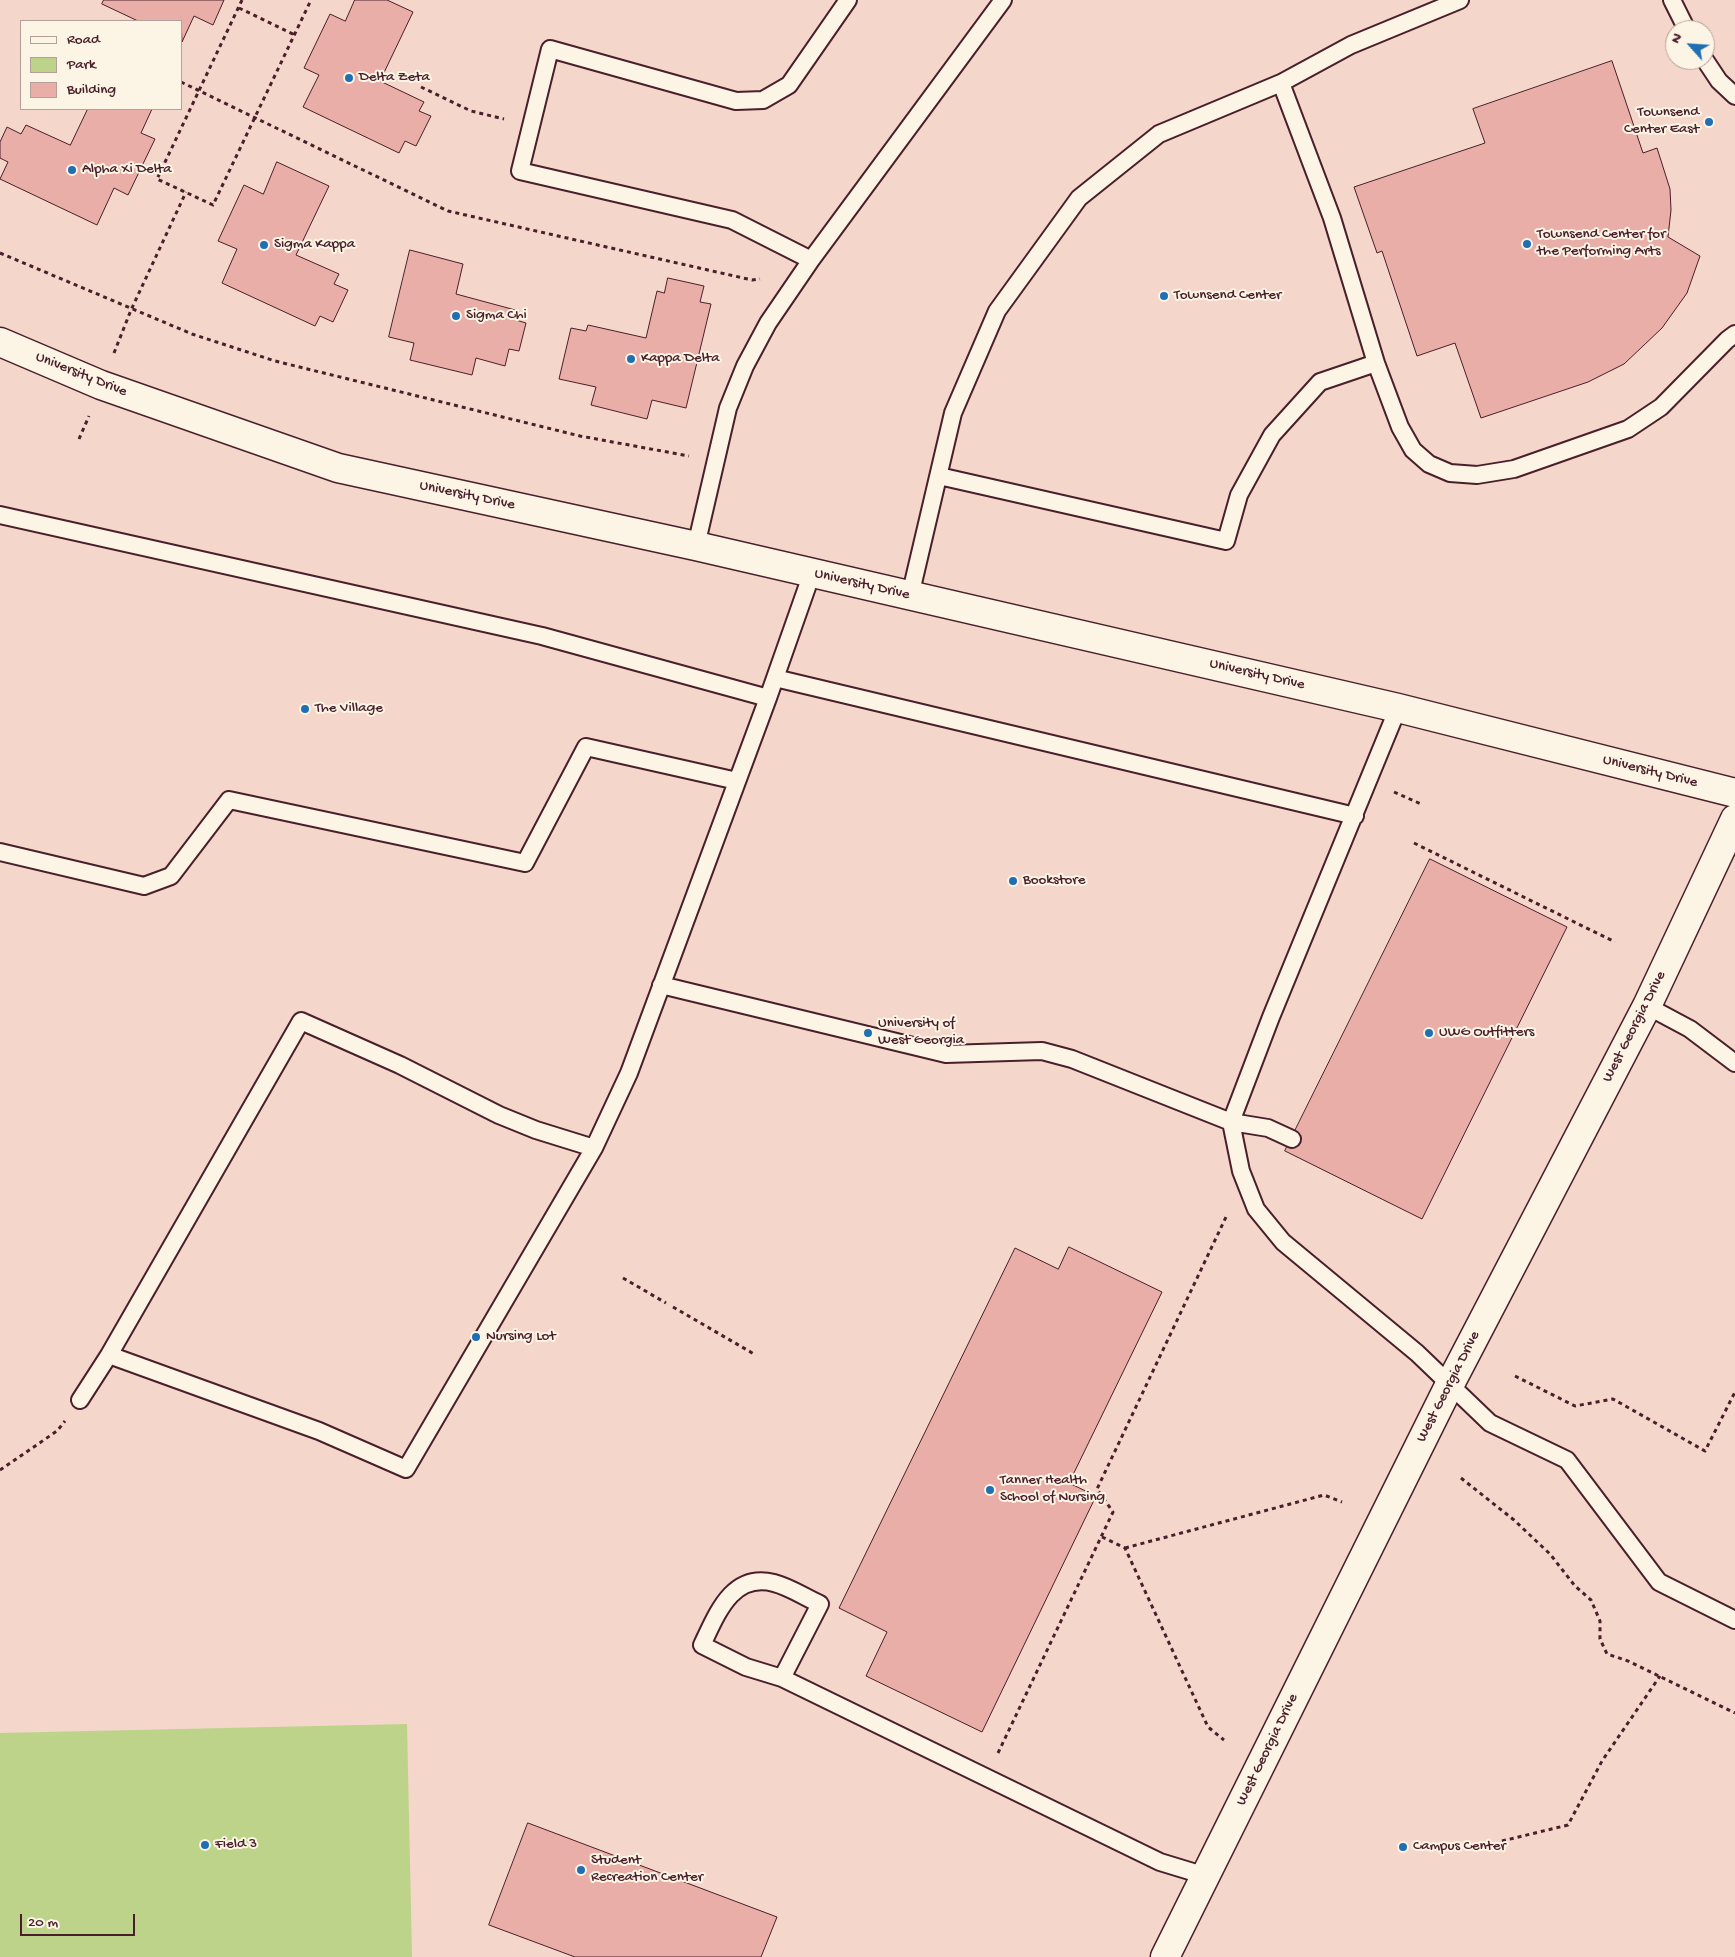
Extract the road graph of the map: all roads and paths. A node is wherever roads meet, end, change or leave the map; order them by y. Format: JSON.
{"nodes":[{"id":1,"x":242,"y":0,"type":"edge"},
{"id":2,"x":311,"y":0,"type":"edge"},
{"id":3,"x":848,"y":0,"type":"edge"},
{"id":4,"x":1003,"y":0,"type":"edge"},
{"id":5,"x":1460,"y":0,"type":"edge"},
{"id":6,"x":1672,"y":0,"type":"edge"},
{"id":7,"x":238,"y":8,"type":"junction"},
{"id":8,"x":1682,"y":20,"type":"edge"},
{"id":9,"x":295,"y":35,"type":"junction"},
{"id":10,"x":1712,"y":70,"type":"edge"},
{"id":11,"x":182,"y":82,"type":"edge"},
{"id":12,"x":1281,"y":83,"type":"junction"},
{"id":13,"x":421,"y":87,"type":"dead end"},
{"id":14,"x":200,"y":91,"type":"junction"},
{"id":15,"x":1735,"y":96,"type":"edge"},
{"id":16,"x":255,"y":117,"type":"junction"},
{"id":17,"x":531,"y":126,"type":"junction"},
{"id":18,"x":186,"y":192,"type":"junction"},
{"id":19,"x":0,"y":253,"type":"edge"},
{"id":20,"x":810,"y":260,"type":"junction"},
{"id":21,"x":760,"y":279,"type":"dead end"},
{"id":22,"x":131,"y":310,"type":"junction"},
{"id":23,"x":1735,"y":334,"type":"edge"},
{"id":24,"x":0,"y":342,"type":"edge"},
{"id":25,"x":114,"y":354,"type":"dead end"},
{"id":26,"x":1376,"y":362,"type":"junction"},
{"id":27,"x":89,"y":414,"type":"dead end"},
{"id":28,"x":79,"y":438,"type":"dead end"},
{"id":29,"x":716,"y":461,"type":"junction"},
{"id":30,"x":939,"y":476,"type":"junction"},
{"id":31,"x":0,"y":515,"type":"edge"},
{"id":32,"x":696,"y":546,"type":"junction"},
{"id":33,"x":812,"y":573,"type":"junction"},
{"id":34,"x":910,"y":596,"type":"junction"},
{"id":35,"x":775,"y":678,"type":"junction"},
{"id":36,"x":768,"y":698,"type":"junction"},
{"id":37,"x":1398,"y":708,"type":"junction"},
{"id":38,"x":738,"y":781,"type":"junction"},
{"id":39,"x":1735,"y":793,"type":"edge"},
{"id":40,"x":1355,"y":816,"type":"junction"},
{"id":41,"x":1735,"y":819,"type":"edge"},
{"id":42,"x":1414,"y":843,"type":"dead end"},
{"id":43,"x":0,"y":852,"type":"edge"},
{"id":44,"x":1615,"y":942,"type":"dead end"},
{"id":45,"x":661,"y":985,"type":"junction"},
{"id":46,"x":1647,"y":1006,"type":"junction"},
{"id":47,"x":1735,"y":1063,"type":"edge"},
{"id":48,"x":1231,"y":1122,"type":"junction"},
{"id":49,"x":1292,"y":1139,"type":"dead end"},
{"id":50,"x":594,"y":1148,"type":"junction"},
{"id":51,"x":1226,"y":1217,"type":"dead end"},
{"id":52,"x":623,"y":1278,"type":"dead end"},
{"id":53,"x":666,"y":1303,"type":"dead end"},
{"id":54,"x":673,"y":1307,"type":"dead end"},
{"id":55,"x":754,"y":1354,"type":"dead end"},
{"id":56,"x":109,"y":1355,"type":"junction"},
{"id":57,"x":1515,"y":1376,"type":"dead end"},
{"id":58,"x":1449,"y":1386,"type":"junction"},
{"id":59,"x":1735,"y":1392,"type":"edge"},
{"id":60,"x":80,"y":1400,"type":"joint"},
{"id":61,"x":0,"y":1470,"type":"edge"},
{"id":62,"x":1461,"y":1478,"type":"dead end"},
{"id":63,"x":1342,"y":1502,"type":"dead end"},
{"id":64,"x":1102,"y":1537,"type":"junction"},
{"id":65,"x":1124,"y":1548,"type":"junction"},
{"id":66,"x":1735,"y":1620,"type":"edge"},
{"id":67,"x":1660,"y":1676,"type":"junction"},
{"id":68,"x":782,"y":1678,"type":"junction"},
{"id":69,"x":1735,"y":1713,"type":"edge"},
{"id":70,"x":1224,"y":1740,"type":"dead end"},
{"id":71,"x":996,"y":1756,"type":"dead end"},
{"id":72,"x":1502,"y":1841,"type":"dead end"},
{"id":73,"x":1206,"y":1876,"type":"junction"},
{"id":74,"x":1165,"y":1957,"type":"edge"}],
"edges":[{"from":1,"to":7,"type":"path"},
{"from":2,"to":9,"type":"path"},
{"from":3,"to":17,"type":"lane"},
{"from":4,"to":20,"type":"lane"},
{"from":5,"to":12,"type":"lane"},
{"from":6,"to":8,"type":"lane"},
{"from":7,"to":9,"type":"path"},
{"from":7,"to":14,"type":"path"},
{"from":9,"to":16,"type":"path"},
{"from":10,"to":15,"type":"lane"},
{"from":11,"to":14,"type":"path"},
{"from":12,"to":26,"type":"lane"},
{"from":12,"to":30,"type":"lane"},
{"from":13,"to":17,"type":"path"},
{"from":14,"to":16,"type":"path"},
{"from":14,"to":18,"type":"path"},
{"from":16,"to":18,"type":"path"},
{"from":16,"to":21,"type":"path"},
{"from":17,"to":20,"type":"lane"},
{"from":18,"to":22,"type":"path"},
{"from":19,"to":22,"type":"path"},
{"from":20,"to":29,"type":"lane"},
{"from":22,"to":25,"type":"path"},
{"from":22,"to":29,"type":"path"},
{"from":23,"to":26,"type":"lane"},
{"from":24,"to":32,"type":"street","name":"University Drive"},
{"from":26,"to":30,"type":"lane"},
{"from":27,"to":28,"type":"path"},
{"from":29,"to":32,"type":"lane"},
{"from":30,"to":34,"type":"lane"},
{"from":31,"to":36,"type":"lane"},
{"from":32,"to":33,"type":"street","name":"University Drive"},
{"from":33,"to":34,"type":"street","name":"University Drive"},
{"from":33,"to":35,"type":"lane"},
{"from":34,"to":37,"type":"street","name":"University Drive"},
{"from":35,"to":36,"type":"lane"},
{"from":35,"to":40,"type":"lane"},
{"from":36,"to":38,"type":"lane"},
{"from":37,"to":39,"type":"street","name":"University Drive"},
{"from":37,"to":40,"type":"lane"},
{"from":38,"to":43,"type":"lane"},
{"from":38,"to":45,"type":"lane"},
{"from":40,"to":48,"type":"lane"},
{"from":41,"to":46,"type":"street","name":"West Georgia Drive"},
{"from":42,"to":44,"type":"path"},
{"from":45,"to":48,"type":"lane"},
{"from":45,"to":50,"type":"lane"},
{"from":46,"to":47,"type":"lane"},
{"from":46,"to":58,"type":"street","name":"West Georgia Drive"},
{"from":48,"to":49,"type":"lane"},
{"from":48,"to":58,"type":"lane"},
{"from":50,"to":56,"type":"lane"},
{"from":50,"to":56,"type":"lane"},
{"from":51,"to":64,"type":"path"},
{"from":52,"to":53,"type":"path"},
{"from":54,"to":55,"type":"path"},
{"from":56,"to":60,"type":"lane"},
{"from":57,"to":59,"type":"path"},
{"from":58,"to":66,"type":"lane"},
{"from":58,"to":73,"type":"street","name":"West Georgia Drive"},
{"from":60,"to":61,"type":"path"},
{"from":62,"to":67,"type":"path"},
{"from":63,"to":65,"type":"path"},
{"from":64,"to":65,"type":"path"},
{"from":64,"to":71,"type":"path"},
{"from":65,"to":70,"type":"path"},
{"from":67,"to":69,"type":"path"},
{"from":67,"to":72,"type":"path"},
{"from":68,"to":68,"type":"lane"},
{"from":68,"to":73,"type":"lane"},
{"from":73,"to":74,"type":"street","name":"West Georgia Drive"}]}
